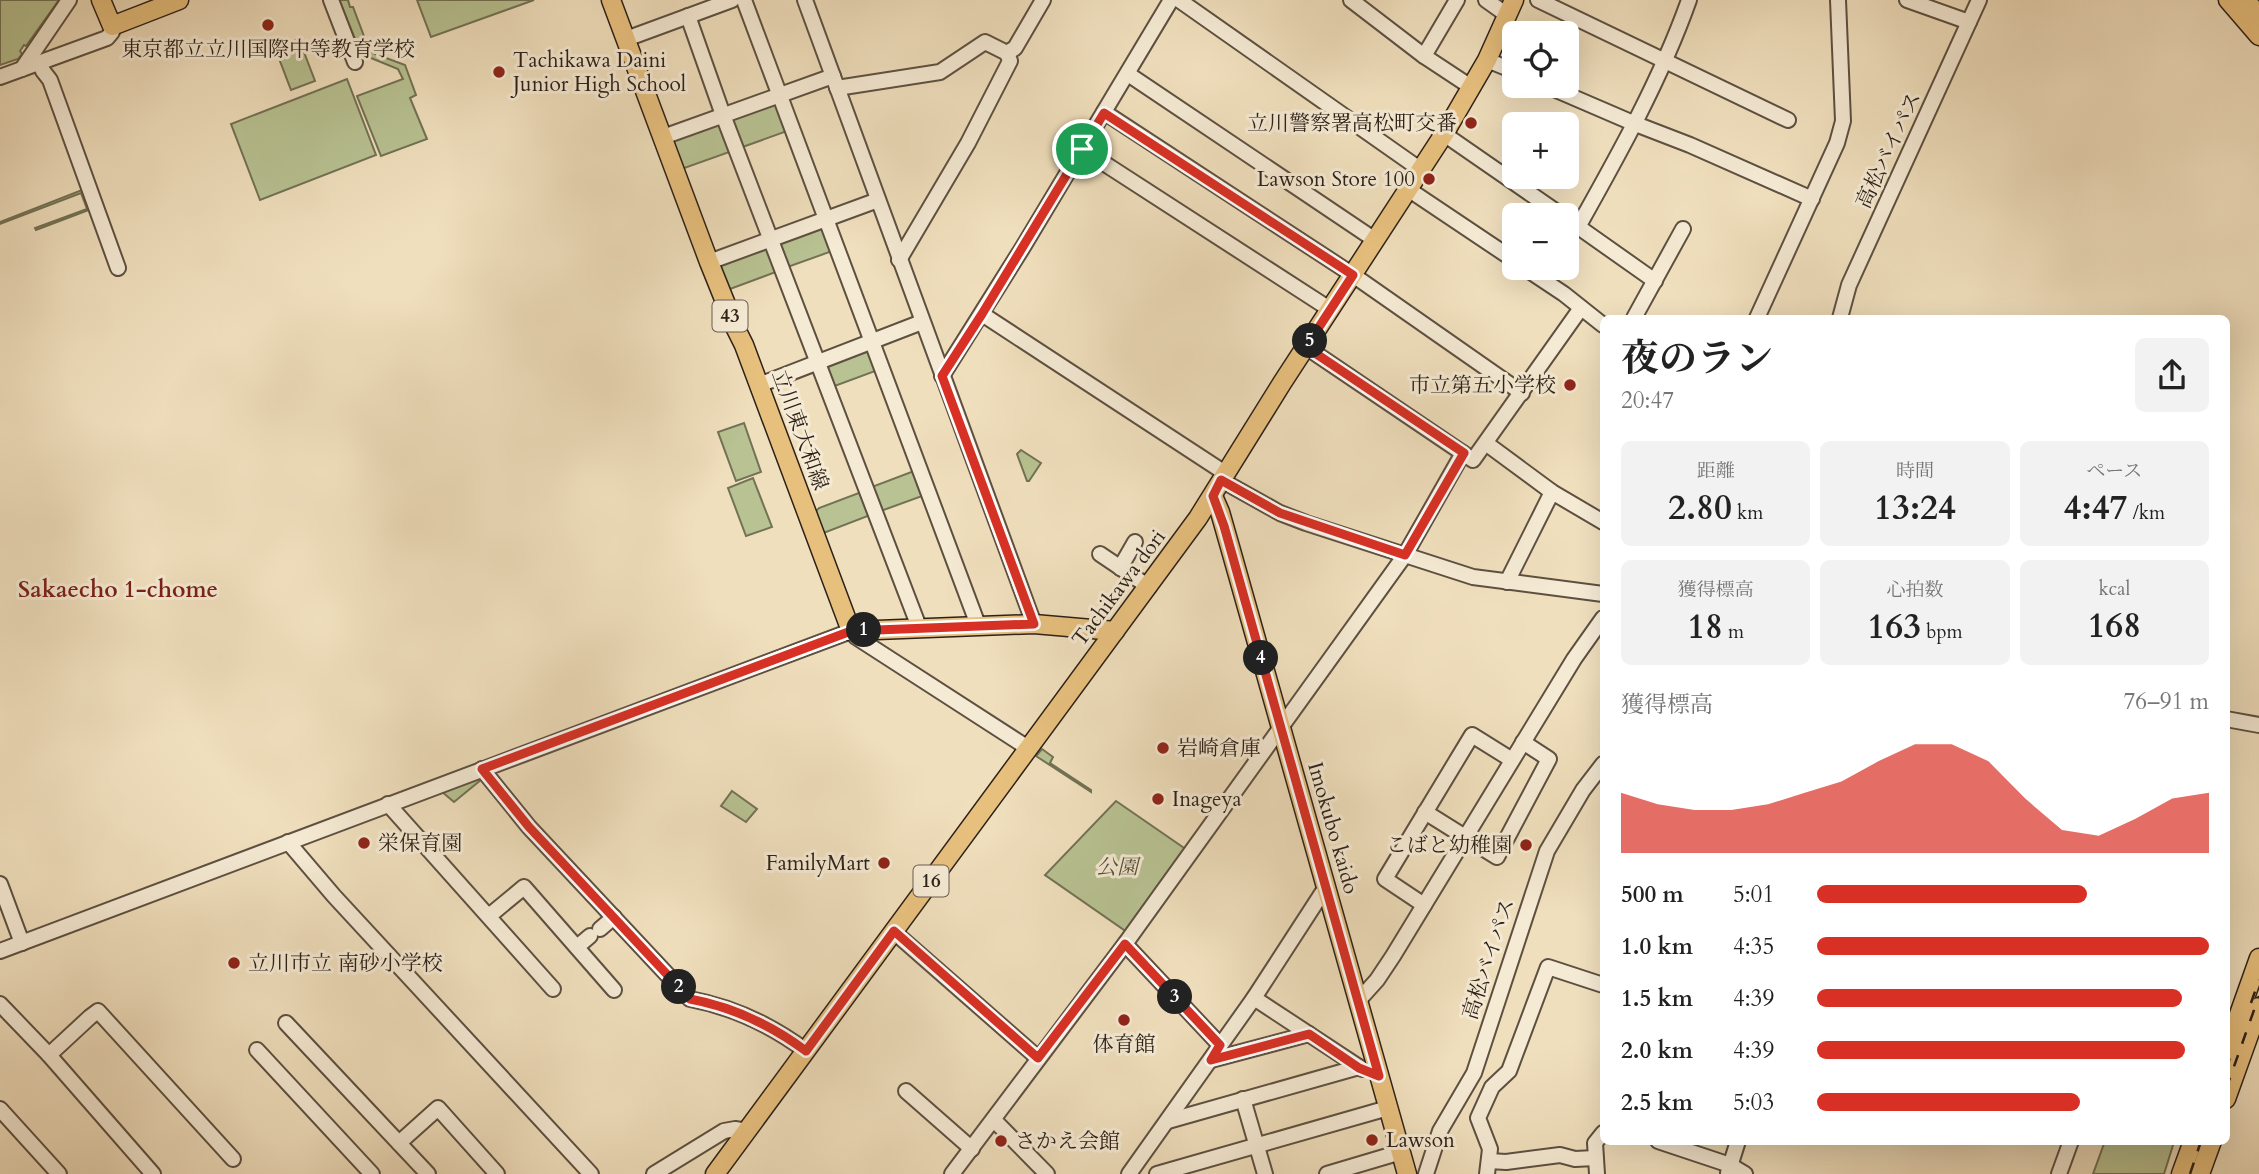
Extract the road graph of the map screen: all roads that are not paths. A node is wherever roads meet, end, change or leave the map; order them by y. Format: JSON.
{"nodes":[{"id":1,"x":69,"y":0,"type":"edge"},
{"id":2,"x":101,"y":0,"type":"edge"},
{"id":3,"x":179,"y":0,"type":"edge"},
{"id":4,"x":331,"y":0,"type":"edge"},
{"id":5,"x":611,"y":0,"type":"edge"},
{"id":6,"x":732,"y":0,"type":"edge"},
{"id":7,"x":744,"y":0,"type":"edge"},
{"id":8,"x":805,"y":0,"type":"edge"},
{"id":9,"x":1043,"y":0,"type":"edge"},
{"id":10,"x":1171,"y":0,"type":"edge"},
{"id":11,"x":1179,"y":0,"type":"edge"},
{"id":12,"x":1351,"y":0,"type":"edge"},
{"id":13,"x":1457,"y":0,"type":"edge"},
{"id":14,"x":1486,"y":0,"type":"edge"},
{"id":15,"x":1538,"y":0,"type":"edge"},
{"id":16,"x":1689,"y":0,"type":"edge"},
{"id":17,"x":1838,"y":0,"type":"edge"},
{"id":18,"x":1907,"y":0,"type":"edge"},
{"id":19,"x":1979,"y":0,"type":"edge"},
{"id":20,"x":2228,"y":0,"type":"edge"},
{"id":21,"x":2245,"y":0,"type":"edge"},
{"id":22,"x":1511,"y":8,"type":"edge"},
{"id":23,"x":688,"y":16,"type":"junction"},
{"id":24,"x":1969,"y":22,"type":"junction"},
{"id":25,"x":111,"y":26,"type":"junction"},
{"id":26,"x":2256,"y":26,"type":"edge"},
{"id":27,"x":626,"y":39,"type":"junction"},
{"id":28,"x":1007,"y":53,"type":"junction"},
{"id":29,"x":1424,"y":56,"type":"junction"},
{"id":30,"x":1487,"y":60,"type":"junction"},
{"id":31,"x":1663,"y":61,"type":"junction"},
{"id":32,"x":355,"y":62,"type":"dead end"},
{"id":33,"x":40,"y":63,"type":"junction"},
{"id":34,"x":1502,"y":66,"type":"edge"},
{"id":35,"x":22,"y":69,"type":"junction"},
{"id":36,"x":1128,"y":74,"type":"junction"},
{"id":37,"x":0,"y":77,"type":"edge"},
{"id":38,"x":835,"y":82,"type":"junction"},
{"id":39,"x":1471,"y":87,"type":"junction"},
{"id":40,"x":778,"y":95,"type":"junction"},
{"id":41,"x":1575,"y":98,"type":"edge"},
{"id":42,"x":1104,"y":113,"type":"junction"},
{"id":43,"x":723,"y":115,"type":"junction"},
{"id":44,"x":1787,"y":120,"type":"dead end"},
{"id":45,"x":1633,"y":123,"type":"junction"},
{"id":46,"x":1444,"y":134,"type":"junction"},
{"id":47,"x":663,"y":137,"type":"junction"},
{"id":48,"x":1082,"y":149,"type":"junction"},
{"id":49,"x":1421,"y":170,"type":"junction"},
{"id":50,"x":1408,"y":190,"type":"junction"},
{"id":51,"x":876,"y":196,"type":"junction"},
{"id":52,"x":1812,"y":199,"type":"junction"},
{"id":53,"x":1544,"y":203,"type":"edge"},
{"id":54,"x":1579,"y":212,"type":"edge"},
{"id":55,"x":825,"y":220,"type":"junction"},
{"id":56,"x":1579,"y":228,"type":"edge"},
{"id":57,"x":1683,"y":229,"type":"dead end"},
{"id":58,"x":770,"y":239,"type":"junction"},
{"id":59,"x":1376,"y":240,"type":"junction"},
{"id":60,"x":1502,"y":252,"type":"edge"},
{"id":61,"x":899,"y":260,"type":"junction"},
{"id":62,"x":709,"y":262,"type":"junction"},
{"id":63,"x":118,"y":268,"type":"dead end"},
{"id":64,"x":1353,"y":275,"type":"junction"},
{"id":65,"x":1543,"y":280,"type":"edge"},
{"id":66,"x":1655,"y":281,"type":"junction"},
{"id":67,"x":1849,"y":285,"type":"junction"},
{"id":68,"x":1581,"y":309,"type":"junction"},
{"id":69,"x":1331,"y":310,"type":"junction"},
{"id":70,"x":982,"y":314,"type":"junction"},
{"id":71,"x":1636,"y":315,"type":"edge"},
{"id":72,"x":1758,"y":315,"type":"edge"},
{"id":73,"x":1835,"y":315,"type":"edge"},
{"id":74,"x":1841,"y":315,"type":"edge"},
{"id":75,"x":922,"y":322,"type":"junction"},
{"id":76,"x":1600,"y":324,"type":"edge"},
{"id":77,"x":870,"y":342,"type":"junction"},
{"id":78,"x":1306,"y":347,"type":"junction"},
{"id":79,"x":819,"y":362,"type":"junction"},
{"id":80,"x":942,"y":376,"type":"junction"},
{"id":81,"x":759,"y":385,"type":"junction"},
{"id":82,"x":1522,"y":393,"type":"junction"},
{"id":83,"x":1487,"y":444,"type":"junction"},
{"id":84,"x":1464,"y":453,"type":"junction"},
{"id":85,"x":1220,"y":483,"type":"junction"},
{"id":86,"x":1552,"y":492,"type":"junction"},
{"id":87,"x":1600,"y":520,"type":"edge"},
{"id":88,"x":1135,"y":542,"type":"dead end"},
{"id":89,"x":1100,"y":554,"type":"dead end"},
{"id":90,"x":1405,"y":555,"type":"junction"},
{"id":91,"x":1120,"y":568,"type":"junction"},
{"id":92,"x":1507,"y":582,"type":"junction"},
{"id":93,"x":1149,"y":587,"type":"junction"},
{"id":94,"x":1600,"y":594,"type":"edge"},
{"id":95,"x":1600,"y":622,"type":"edge"},
{"id":96,"x":1034,"y":624,"type":"junction"},
{"id":97,"x":978,"y":625,"type":"junction"},
{"id":98,"x":919,"y":627,"type":"junction"},
{"id":99,"x":851,"y":631,"type":"junction"},
{"id":100,"x":1115,"y":631,"type":"junction"},
{"id":101,"x":2230,"y":720,"type":"edge"},
{"id":102,"x":2259,"y":725,"type":"edge"},
{"id":103,"x":1281,"y":726,"type":"junction"},
{"id":104,"x":1523,"y":742,"type":"junction"},
{"id":105,"x":1028,"y":748,"type":"junction"},
{"id":106,"x":1512,"y":760,"type":"junction"},
{"id":107,"x":1600,"y":768,"type":"edge"},
{"id":108,"x":482,"y":769,"type":"junction"},
{"id":109,"x":388,"y":804,"type":"junction"},
{"id":110,"x":1425,"y":812,"type":"junction"},
{"id":111,"x":1465,"y":838,"type":"junction"},
{"id":112,"x":288,"y":842,"type":"junction"},
{"id":113,"x":0,"y":884,"type":"edge"},
{"id":114,"x":1326,"y":887,"type":"junction"},
{"id":115,"x":1424,"y":905,"type":"junction"},
{"id":116,"x":489,"y":916,"type":"junction"},
{"id":117,"x":614,"y":917,"type":"junction"},
{"id":118,"x":894,"y":931,"type":"junction"},
{"id":119,"x":22,"y":943,"type":"junction"},
{"id":120,"x":1125,"y":944,"type":"junction"},
{"id":121,"x":577,"y":947,"type":"junction"},
{"id":122,"x":0,"y":951,"type":"edge"},
{"id":123,"x":2259,"y":958,"type":"edge"},
{"id":124,"x":1600,"y":984,"type":"edge"},
{"id":125,"x":553,"y":989,"type":"dead end"},
{"id":126,"x":614,"y":990,"type":"dead end"},
{"id":127,"x":1254,"y":998,"type":"junction"},
{"id":128,"x":1358,"y":1001,"type":"junction"},
{"id":129,"x":0,"y":1004,"type":"edge"},
{"id":130,"x":2259,"y":1007,"type":"edge"},
{"id":131,"x":286,"y":1023,"type":"dead end"},
{"id":132,"x":1309,"y":1034,"type":"junction"},
{"id":133,"x":2230,"y":1040,"type":"edge"},
{"id":134,"x":1220,"y":1045,"type":"junction"},
{"id":135,"x":257,"y":1050,"type":"dead end"},
{"id":136,"x":806,"y":1051,"type":"junction"},
{"id":137,"x":49,"y":1055,"type":"junction"},
{"id":138,"x":1038,"y":1058,"type":"junction"},
{"id":139,"x":1211,"y":1060,"type":"junction"},
{"id":140,"x":1359,"y":1068,"type":"junction"},
{"id":141,"x":1379,"y":1076,"type":"junction"},
{"id":142,"x":2230,"y":1088,"type":"edge"},
{"id":143,"x":906,"y":1091,"type":"dead end"},
{"id":144,"x":1243,"y":1100,"type":"junction"},
{"id":145,"x":1388,"y":1108,"type":"junction"},
{"id":146,"x":0,"y":1109,"type":"edge"},
{"id":147,"x":994,"y":1120,"type":"junction"},
{"id":148,"x":1168,"y":1121,"type":"junction"},
{"id":149,"x":747,"y":1131,"type":"junction"},
{"id":150,"x":1600,"y":1137,"type":"edge"},
{"id":151,"x":399,"y":1143,"type":"junction"},
{"id":152,"x":1668,"y":1145,"type":"edge"},
{"id":153,"x":1737,"y":1145,"type":"edge"},
{"id":154,"x":2070,"y":1145,"type":"edge"},
{"id":155,"x":2192,"y":1145,"type":"edge"},
{"id":156,"x":2210,"y":1145,"type":"edge"},
{"id":157,"x":1257,"y":1146,"type":"junction"},
{"id":158,"x":972,"y":1149,"type":"junction"},
{"id":159,"x":1401,"y":1152,"type":"junction"},
{"id":160,"x":1595,"y":1158,"type":"junction"},
{"id":161,"x":233,"y":1159,"type":"dead end"},
{"id":162,"x":1488,"y":1168,"type":"edge"},
{"id":163,"x":1729,"y":1169,"type":"edge"},
{"id":164,"x":58,"y":1174,"type":"edge"},
{"id":165,"x":153,"y":1174,"type":"edge"},
{"id":166,"x":372,"y":1174,"type":"edge"},
{"id":167,"x":428,"y":1174,"type":"edge"},
{"id":168,"x":497,"y":1174,"type":"edge"},
{"id":169,"x":591,"y":1174,"type":"edge"},
{"id":170,"x":654,"y":1174,"type":"edge"},
{"id":171,"x":715,"y":1174,"type":"edge"},
{"id":172,"x":952,"y":1174,"type":"edge"},
{"id":173,"x":1047,"y":1174,"type":"edge"},
{"id":174,"x":1129,"y":1174,"type":"edge"},
{"id":175,"x":1157,"y":1174,"type":"edge"},
{"id":176,"x":1265,"y":1174,"type":"edge"},
{"id":177,"x":1327,"y":1174,"type":"edge"},
{"id":178,"x":1406,"y":1174,"type":"edge"},
{"id":179,"x":1426,"y":1174,"type":"edge"},
{"id":180,"x":1597,"y":1174,"type":"edge"},
{"id":181,"x":1745,"y":1174,"type":"edge"},
{"id":182,"x":2059,"y":1174,"type":"edge"},
{"id":183,"x":2181,"y":1174,"type":"edge"},
{"id":184,"x":2200,"y":1174,"type":"edge"}],
"edges":[{"from":1,"to":35,"type":"street"},
{"from":2,"to":25,"type":"main road"},
{"from":3,"to":25,"type":"main road"},
{"from":4,"to":32,"type":"street"},
{"from":5,"to":27,"type":"main road","name":"立川東大和線","number":"43"},
{"from":6,"to":23,"type":"street"},
{"from":7,"to":40,"type":"street"},
{"from":8,"to":38,"type":"street"},
{"from":9,"to":28,"type":"street"},
{"from":10,"to":36,"type":"street"},
{"from":11,"to":49,"type":"street"},
{"from":12,"to":29,"type":"street"},
{"from":13,"to":29,"type":"street"},
{"from":14,"to":22,"type":"street"},
{"from":15,"to":31,"type":"street"},
{"from":16,"to":31,"type":"street"},
{"from":17,"to":52,"type":"street"},
{"from":18,"to":24,"type":"street"},
{"from":19,"to":24,"type":"street","name":"高松バイパス"},
{"from":20,"to":26,"type":"main road"},
{"from":21,"to":26,"type":"main road"},
{"from":22,"to":30,"type":"main road","name":"Tachikawa dori","number":"16"},
{"from":23,"to":27,"type":"street"},
{"from":23,"to":43,"type":"street"},
{"from":24,"to":67,"type":"street","name":"高松バイパス"},
{"from":25,"to":33,"type":"street"},
{"from":27,"to":47,"type":"main road","name":"立川東大和線","number":"43"},
{"from":28,"to":38,"type":"street"},
{"from":28,"to":61,"type":"street"},
{"from":29,"to":39,"type":"street"},
{"from":30,"to":34,"type":"street"},
{"from":30,"to":39,"type":"main road","name":"Tachikawa dori","number":"16"},
{"from":31,"to":44,"type":"street"},
{"from":31,"to":45,"type":"street"},
{"from":33,"to":35,"type":"street"},
{"from":33,"to":63,"type":"street"},
{"from":35,"to":37,"type":"street"},
{"from":36,"to":42,"type":"street"},
{"from":36,"to":59,"type":"street"},
{"from":38,"to":40,"type":"street"},
{"from":38,"to":51,"type":"street"},
{"from":39,"to":46,"type":"main road","name":"Tachikawa dori","number":"16"},
{"from":40,"to":43,"type":"street"},
{"from":40,"to":55,"type":"street"},
{"from":41,"to":45,"type":"street"},
{"from":42,"to":48,"type":"street"},
{"from":42,"to":64,"type":"street"},
{"from":43,"to":47,"type":"street"},
{"from":43,"to":58,"type":"street"},
{"from":45,"to":52,"type":"street"},
{"from":45,"to":54,"type":"street"},
{"from":46,"to":49,"type":"main road","name":"Tachikawa dori","number":"16"},
{"from":46,"to":53,"type":"street"},
{"from":47,"to":62,"type":"main road","name":"立川東大和線","number":"43"},
{"from":48,"to":69,"type":"street"},
{"from":48,"to":70,"type":"street"},
{"from":49,"to":50,"type":"main road","name":"Tachikawa dori","number":"16"},
{"from":50,"to":59,"type":"main road","name":"Tachikawa dori","number":"16"},
{"from":50,"to":60,"type":"street"},
{"from":51,"to":55,"type":"street"},
{"from":51,"to":61,"type":"street"},
{"from":52,"to":72,"type":"street"},
{"from":55,"to":58,"type":"street"},
{"from":55,"to":77,"type":"street"},
{"from":56,"to":66,"type":"street"},
{"from":57,"to":66,"type":"street"},
{"from":58,"to":62,"type":"street"},
{"from":58,"to":79,"type":"street"},
{"from":59,"to":64,"type":"main road","name":"Tachikawa dori","number":"16"},
{"from":61,"to":75,"type":"street"},
{"from":62,"to":81,"type":"main road","name":"立川東大和線","number":"43"},
{"from":64,"to":69,"type":"main road","name":"Tachikawa dori","number":"16"},
{"from":64,"to":82,"type":"street"},
{"from":65,"to":68,"type":"street"},
{"from":66,"to":71,"type":"street"},
{"from":67,"to":73,"type":"street"},
{"from":67,"to":74,"type":"street","name":"高松バイパス"},
{"from":68,"to":76,"type":"street"},
{"from":68,"to":82,"type":"street"},
{"from":69,"to":78,"type":"main road","name":"Tachikawa dori","number":"16"},
{"from":70,"to":80,"type":"street"},
{"from":70,"to":85,"type":"street"},
{"from":75,"to":77,"type":"street"},
{"from":75,"to":80,"type":"street"},
{"from":77,"to":79,"type":"street"},
{"from":77,"to":97,"type":"street"},
{"from":78,"to":84,"type":"street"},
{"from":78,"to":85,"type":"main road","name":"Tachikawa dori","number":"16"},
{"from":79,"to":81,"type":"street"},
{"from":79,"to":98,"type":"street"},
{"from":80,"to":96,"type":"street"},
{"from":81,"to":99,"type":"main road","name":"立川東大和線","number":"43"},
{"from":82,"to":83,"type":"street"},
{"from":83,"to":84,"type":"street"},
{"from":83,"to":86,"type":"street"},
{"from":84,"to":90,"type":"street"},
{"from":85,"to":90,"type":"street"},
{"from":85,"to":93,"type":"main road","name":"Tachikawa dori","number":"16"},
{"from":85,"to":103,"type":"main road","name":"Imokubo kaido"},
{"from":86,"to":87,"type":"street"},
{"from":86,"to":92,"type":"street"},
{"from":88,"to":91,"type":"street"},
{"from":89,"to":91,"type":"street"},
{"from":90,"to":92,"type":"street"},
{"from":90,"to":103,"type":"street"},
{"from":91,"to":93,"type":"street"},
{"from":92,"to":94,"type":"street"},
{"from":93,"to":100,"type":"main road","name":"Tachikawa dori","number":"16"},
{"from":95,"to":104,"type":"street"},
{"from":96,"to":97,"type":"main road"},
{"from":96,"to":100,"type":"main road"},
{"from":97,"to":98,"type":"main road"},
{"from":98,"to":99,"type":"main road"},
{"from":99,"to":105,"type":"street"},
{"from":99,"to":108,"type":"street"},
{"from":100,"to":105,"type":"main road","name":"Tachikawa dori","number":"16"},
{"from":101,"to":102,"type":"street"},
{"from":103,"to":114,"type":"main road","name":"Imokubo kaido"},
{"from":103,"to":120,"type":"street"},
{"from":104,"to":106,"type":"street"},
{"from":104,"to":111,"type":"street"},
{"from":105,"to":118,"type":"main road","name":"Tachikawa dori","number":"16"},
{"from":106,"to":110,"type":"street"},
{"from":106,"to":111,"type":"street"},
{"from":107,"to":179,"type":"street","name":"高松バイパス"},
{"from":108,"to":109,"type":"street"},
{"from":108,"to":117,"type":"street"},
{"from":109,"to":112,"type":"street"},
{"from":109,"to":116,"type":"street"},
{"from":110,"to":111,"type":"street"},
{"from":110,"to":115,"type":"street"},
{"from":111,"to":115,"type":"street"},
{"from":112,"to":119,"type":"street"},
{"from":112,"to":169,"type":"street"},
{"from":113,"to":119,"type":"street"},
{"from":114,"to":127,"type":"street"},
{"from":114,"to":128,"type":"main road","name":"Imokubo kaido"},
{"from":115,"to":128,"type":"street"},
{"from":116,"to":121,"type":"street"},
{"from":116,"to":125,"type":"street"},
{"from":117,"to":121,"type":"street"},
{"from":117,"to":136,"type":"street"},
{"from":118,"to":136,"type":"main road","name":"Tachikawa dori","number":"16"},
{"from":118,"to":138,"type":"street"},
{"from":119,"to":122,"type":"street"},
{"from":120,"to":134,"type":"street"},
{"from":120,"to":138,"type":"street"},
{"from":121,"to":126,"type":"street"},
{"from":123,"to":133,"type":"main road"},
{"from":124,"to":162,"type":"street"},
{"from":127,"to":132,"type":"street"},
{"from":127,"to":134,"type":"street"},
{"from":128,"to":141,"type":"main road","name":"Imokubo kaido"},
{"from":129,"to":137,"type":"street"},
{"from":130,"to":142,"type":"main road"},
{"from":131,"to":151,"type":"street"},
{"from":132,"to":139,"type":"street"},
{"from":132,"to":140,"type":"street"},
{"from":134,"to":139,"type":"street"},
{"from":135,"to":166,"type":"street"},
{"from":136,"to":149,"type":"main road","name":"Tachikawa dori","number":"16"},
{"from":137,"to":161,"type":"street"},
{"from":137,"to":165,"type":"street"},
{"from":138,"to":147,"type":"street"},
{"from":139,"to":148,"type":"street"},
{"from":140,"to":141,"type":"street"},
{"from":140,"to":144,"type":"street"},
{"from":141,"to":145,"type":"main road","name":"Imokubo kaido"},
{"from":143,"to":158,"type":"street"},
{"from":144,"to":148,"type":"street"},
{"from":144,"to":157,"type":"street"},
{"from":145,"to":157,"type":"street"},
{"from":145,"to":159,"type":"main road","name":"Imokubo kaido"},
{"from":146,"to":164,"type":"street"},
{"from":147,"to":158,"type":"street"},
{"from":147,"to":173,"type":"street"},
{"from":148,"to":174,"type":"street"},
{"from":149,"to":170,"type":"street"},
{"from":149,"to":171,"type":"main road","name":"Tachikawa dori","number":"16"},
{"from":150,"to":160,"type":"street"},
{"from":151,"to":167,"type":"street"},
{"from":151,"to":168,"type":"street"},
{"from":152,"to":163,"type":"street"},
{"from":153,"to":163,"type":"street"},
{"from":154,"to":182,"type":"street"},
{"from":155,"to":183,"type":"main road"},
{"from":156,"to":184,"type":"main road"},
{"from":157,"to":175,"type":"street"},
{"from":157,"to":176,"type":"street"},
{"from":158,"to":172,"type":"street"},
{"from":159,"to":177,"type":"street"},
{"from":159,"to":178,"type":"main road","name":"Imokubo kaido"},
{"from":160,"to":162,"type":"street"},
{"from":160,"to":180,"type":"street"},
{"from":163,"to":181,"type":"street"}]}
